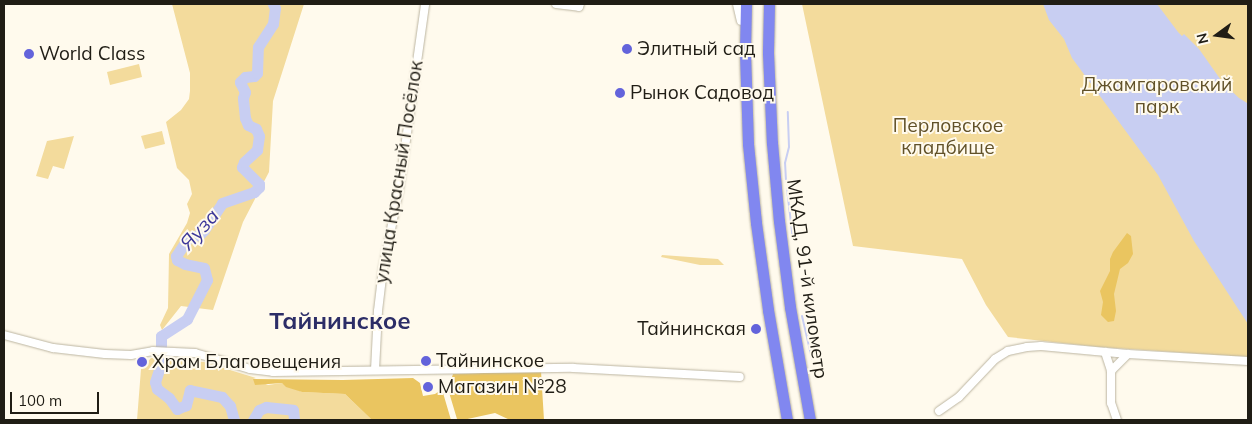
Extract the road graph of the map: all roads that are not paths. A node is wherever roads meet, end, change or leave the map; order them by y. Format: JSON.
{"nodes":[{"id":1,"x":425,"y":4,"type":"edge"},
{"id":2,"x":556,"y":4,"type":"edge"},
{"id":3,"x":580,"y":4,"type":"edge"},
{"id":4,"x":737,"y":4,"type":"edge"},
{"id":5,"x":746,"y":4,"type":"edge"},
{"id":6,"x":769,"y":4,"type":"edge"},
{"id":7,"x":745,"y":53,"type":"junction"},
{"id":8,"x":4,"y":335,"type":"edge"},
{"id":9,"x":1105,"y":352,"type":"junction"},
{"id":10,"x":1128,"y":354,"type":"junction"},
{"id":11,"x":1248,"y":361,"type":"edge"},
{"id":12,"x":375,"y":370,"type":"junction"},
{"id":13,"x":1111,"y":370,"type":"junction"},
{"id":14,"x":740,"y":377,"type":"dead end"},
{"id":15,"x":939,"y":411,"type":"dead end"},
{"id":16,"x":787,"y":420,"type":"edge"},
{"id":17,"x":810,"y":420,"type":"edge"},
{"id":18,"x":1117,"y":420,"type":"edge"}],
"edges":[{"from":1,"to":12,"type":"street","name":"улица Красный Посёлок"},
{"from":2,"to":3,"type":"street"},
{"from":4,"to":7,"type":"street"},
{"from":5,"to":7,"type":"highway"},
{"from":6,"to":17,"type":"highway","name":"МКАД, 91-й километр"},
{"from":7,"to":16,"type":"highway"},
{"from":8,"to":12,"type":"street"},
{"from":9,"to":10,"type":"street"},
{"from":9,"to":13,"type":"street"},
{"from":9,"to":15,"type":"street"},
{"from":10,"to":11,"type":"street"},
{"from":10,"to":13,"type":"street"},
{"from":12,"to":14,"type":"street"},
{"from":13,"to":18,"type":"street"}]}
